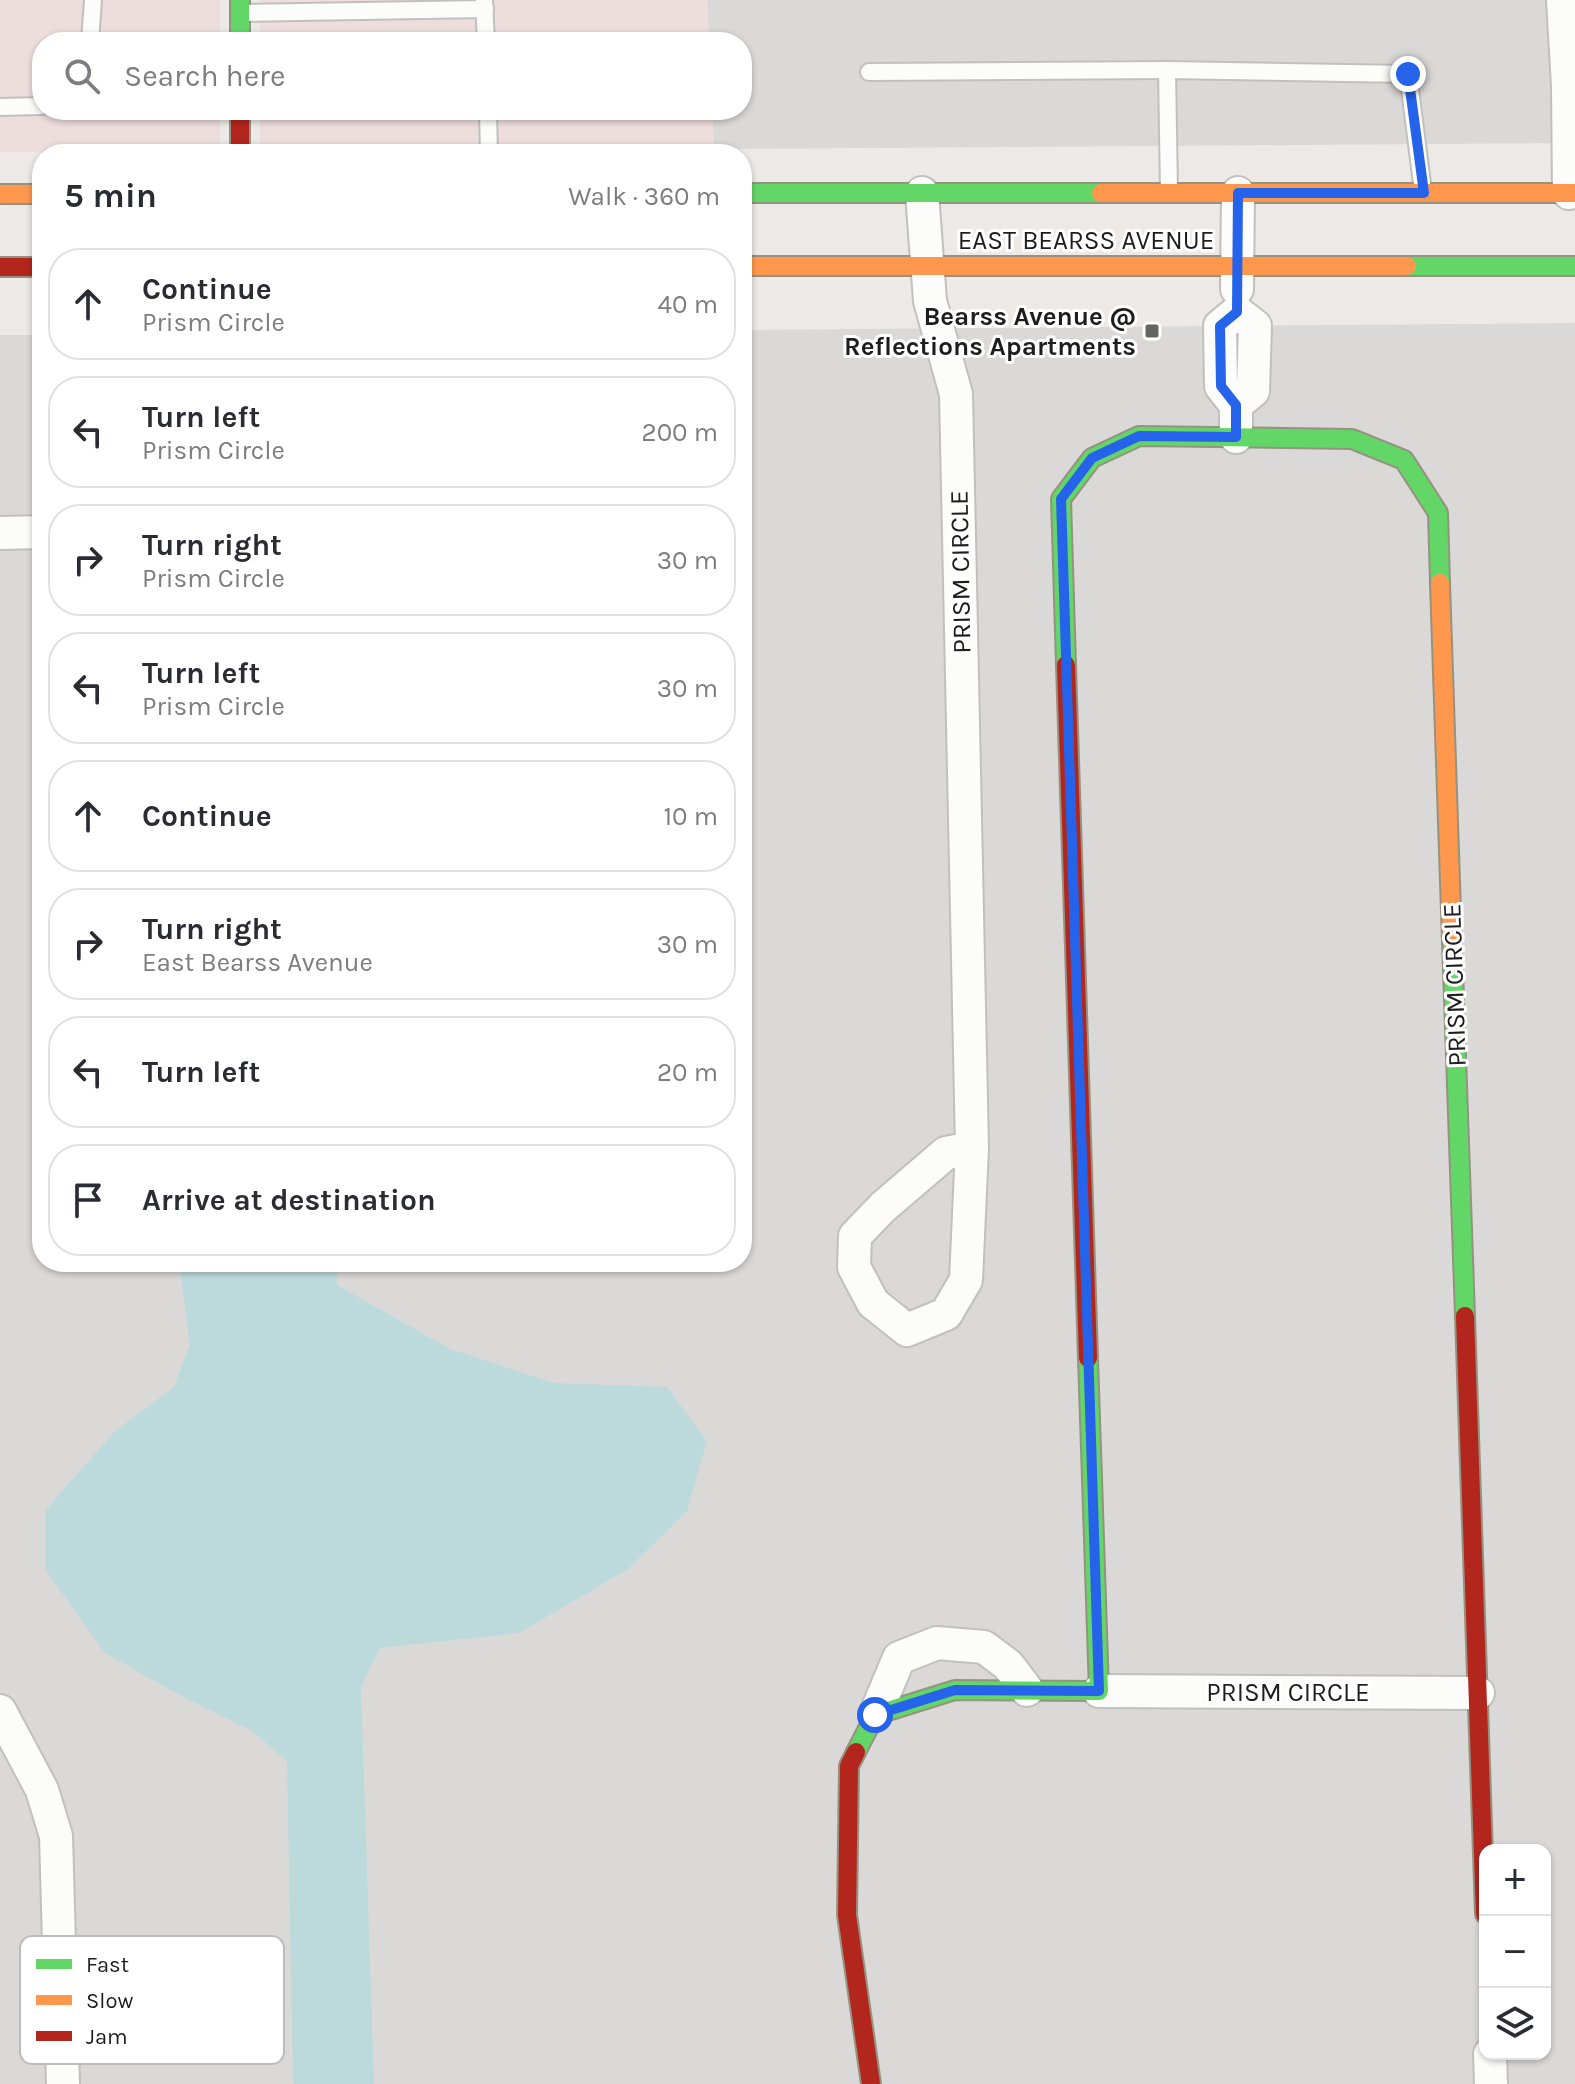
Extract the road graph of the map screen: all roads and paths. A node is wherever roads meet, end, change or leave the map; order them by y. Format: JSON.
{"nodes":[{"id":1,"x":93,"y":0,"type":"edge"},
{"id":2,"x":1563,"y":0,"type":"edge"},
{"id":3,"x":484,"y":5,"type":"edge"},
{"id":4,"x":240,"y":6,"type":"edge"},
{"id":5,"x":91,"y":32,"type":"edge"},
{"id":6,"x":240,"y":32,"type":"edge"},
{"id":7,"x":485,"y":32,"type":"edge"},
{"id":8,"x":1167,"y":70,"type":"junction"},
{"id":9,"x":869,"y":72,"type":"dead end"},
{"id":10,"x":1572,"y":86,"type":"edge"},
{"id":11,"x":32,"y":106,"type":"edge"},
{"id":12,"x":0,"y":107,"type":"edge"},
{"id":13,"x":240,"y":120,"type":"edge"},
{"id":14,"x":488,"y":120,"type":"edge"},
{"id":15,"x":240,"y":144,"type":"edge"},
{"id":16,"x":489,"y":144,"type":"edge"},
{"id":17,"x":752,"y":193,"type":"edge"},
{"id":18,"x":922,"y":193,"type":"junction"},
{"id":19,"x":1169,"y":193,"type":"junction"},
{"id":20,"x":1238,"y":193,"type":"junction"},
{"id":21,"x":1424,"y":193,"type":"junction"},
{"id":22,"x":1572,"y":193,"type":"edge"},
{"id":23,"x":0,"y":194,"type":"edge"},
{"id":24,"x":32,"y":194,"type":"edge"},
{"id":25,"x":1237,"y":265,"type":"junction"},
{"id":26,"x":752,"y":266,"type":"edge"},
{"id":27,"x":926,"y":266,"type":"junction"},
{"id":28,"x":1575,"y":266,"type":"edge"},
{"id":29,"x":0,"y":267,"type":"edge"},
{"id":30,"x":32,"y":267,"type":"edge"},
{"id":31,"x":1236,"y":437,"type":"junction"},
{"id":32,"x":32,"y":532,"type":"edge"},
{"id":33,"x":0,"y":533,"type":"edge"},
{"id":34,"x":972,"y":1148,"type":"junction"},
{"id":35,"x":1027,"y":1690,"type":"junction"},
{"id":36,"x":1099,"y":1691,"type":"junction"},
{"id":37,"x":1478,"y":1693,"type":"junction"},
{"id":38,"x":0,"y":1711,"type":"edge"},
{"id":39,"x":875,"y":1715,"type":"junction"},
{"id":40,"x":1483,"y":1844,"type":"edge"},
{"id":41,"x":59,"y":1936,"type":"edge"},
{"id":42,"x":1490,"y":2060,"type":"edge"},
{"id":43,"x":62,"y":2064,"type":"edge"},
{"id":44,"x":63,"y":2084,"type":"edge"},
{"id":45,"x":871,"y":2084,"type":"edge"},
{"id":46,"x":1491,"y":2084,"type":"edge"}],
"edges":[{"from":1,"to":5,"type":"lane"},
{"from":2,"to":10,"type":"street"},
{"from":3,"to":4,"type":"lane"},
{"from":3,"to":7,"type":"lane"},
{"from":4,"to":6,"type":"street"},
{"from":8,"to":9,"type":"lane"},
{"from":8,"to":19,"type":"lane"},
{"from":8,"to":21,"type":"lane"},
{"from":10,"to":22,"type":"street"},
{"from":11,"to":12,"type":"lane"},
{"from":13,"to":15,"type":"street"},
{"from":14,"to":16,"type":"lane"},
{"from":17,"to":18,"type":"street","name":"EAST BEARSS AVENUE"},
{"from":18,"to":19,"type":"street","name":"EAST BEARSS AVENUE"},
{"from":18,"to":27,"type":"street","name":"PRISM CIRCLE"},
{"from":19,"to":20,"type":"street","name":"EAST BEARSS AVENUE"},
{"from":20,"to":21,"type":"street","name":"EAST BEARSS AVENUE"},
{"from":20,"to":25,"type":"street"},
{"from":21,"to":22,"type":"street","name":"EAST BEARSS AVENUE"},
{"from":23,"to":24,"type":"street"},
{"from":25,"to":27,"type":"street","name":"EAST BEARSS AVENUE"},
{"from":25,"to":28,"type":"street","name":"EAST BEARSS AVENUE"},
{"from":25,"to":31,"type":"street"},
{"from":26,"to":27,"type":"street","name":"EAST BEARSS AVENUE"},
{"from":27,"to":34,"type":"street","name":"PRISM CIRCLE"},
{"from":29,"to":30,"type":"street"},
{"from":31,"to":36,"type":"street","name":"PRISM CIRCLE"},
{"from":31,"to":37,"type":"street","name":"PRISM CIRCLE"},
{"from":32,"to":33,"type":"street"},
{"from":34,"to":34,"type":"street","name":"PRISM CIRCLE"},
{"from":35,"to":36,"type":"street","name":"PRISM CIRCLE"},
{"from":35,"to":39,"type":"street","name":"PRISM CIRCLE"},
{"from":35,"to":39,"type":"street"},
{"from":36,"to":37,"type":"street","name":"PRISM CIRCLE"},
{"from":37,"to":40,"type":"street","name":"PRISM CIRCLE"},
{"from":38,"to":41,"type":"street"},
{"from":39,"to":45,"type":"street"},
{"from":42,"to":46,"type":"street"},
{"from":43,"to":44,"type":"street"}]}
